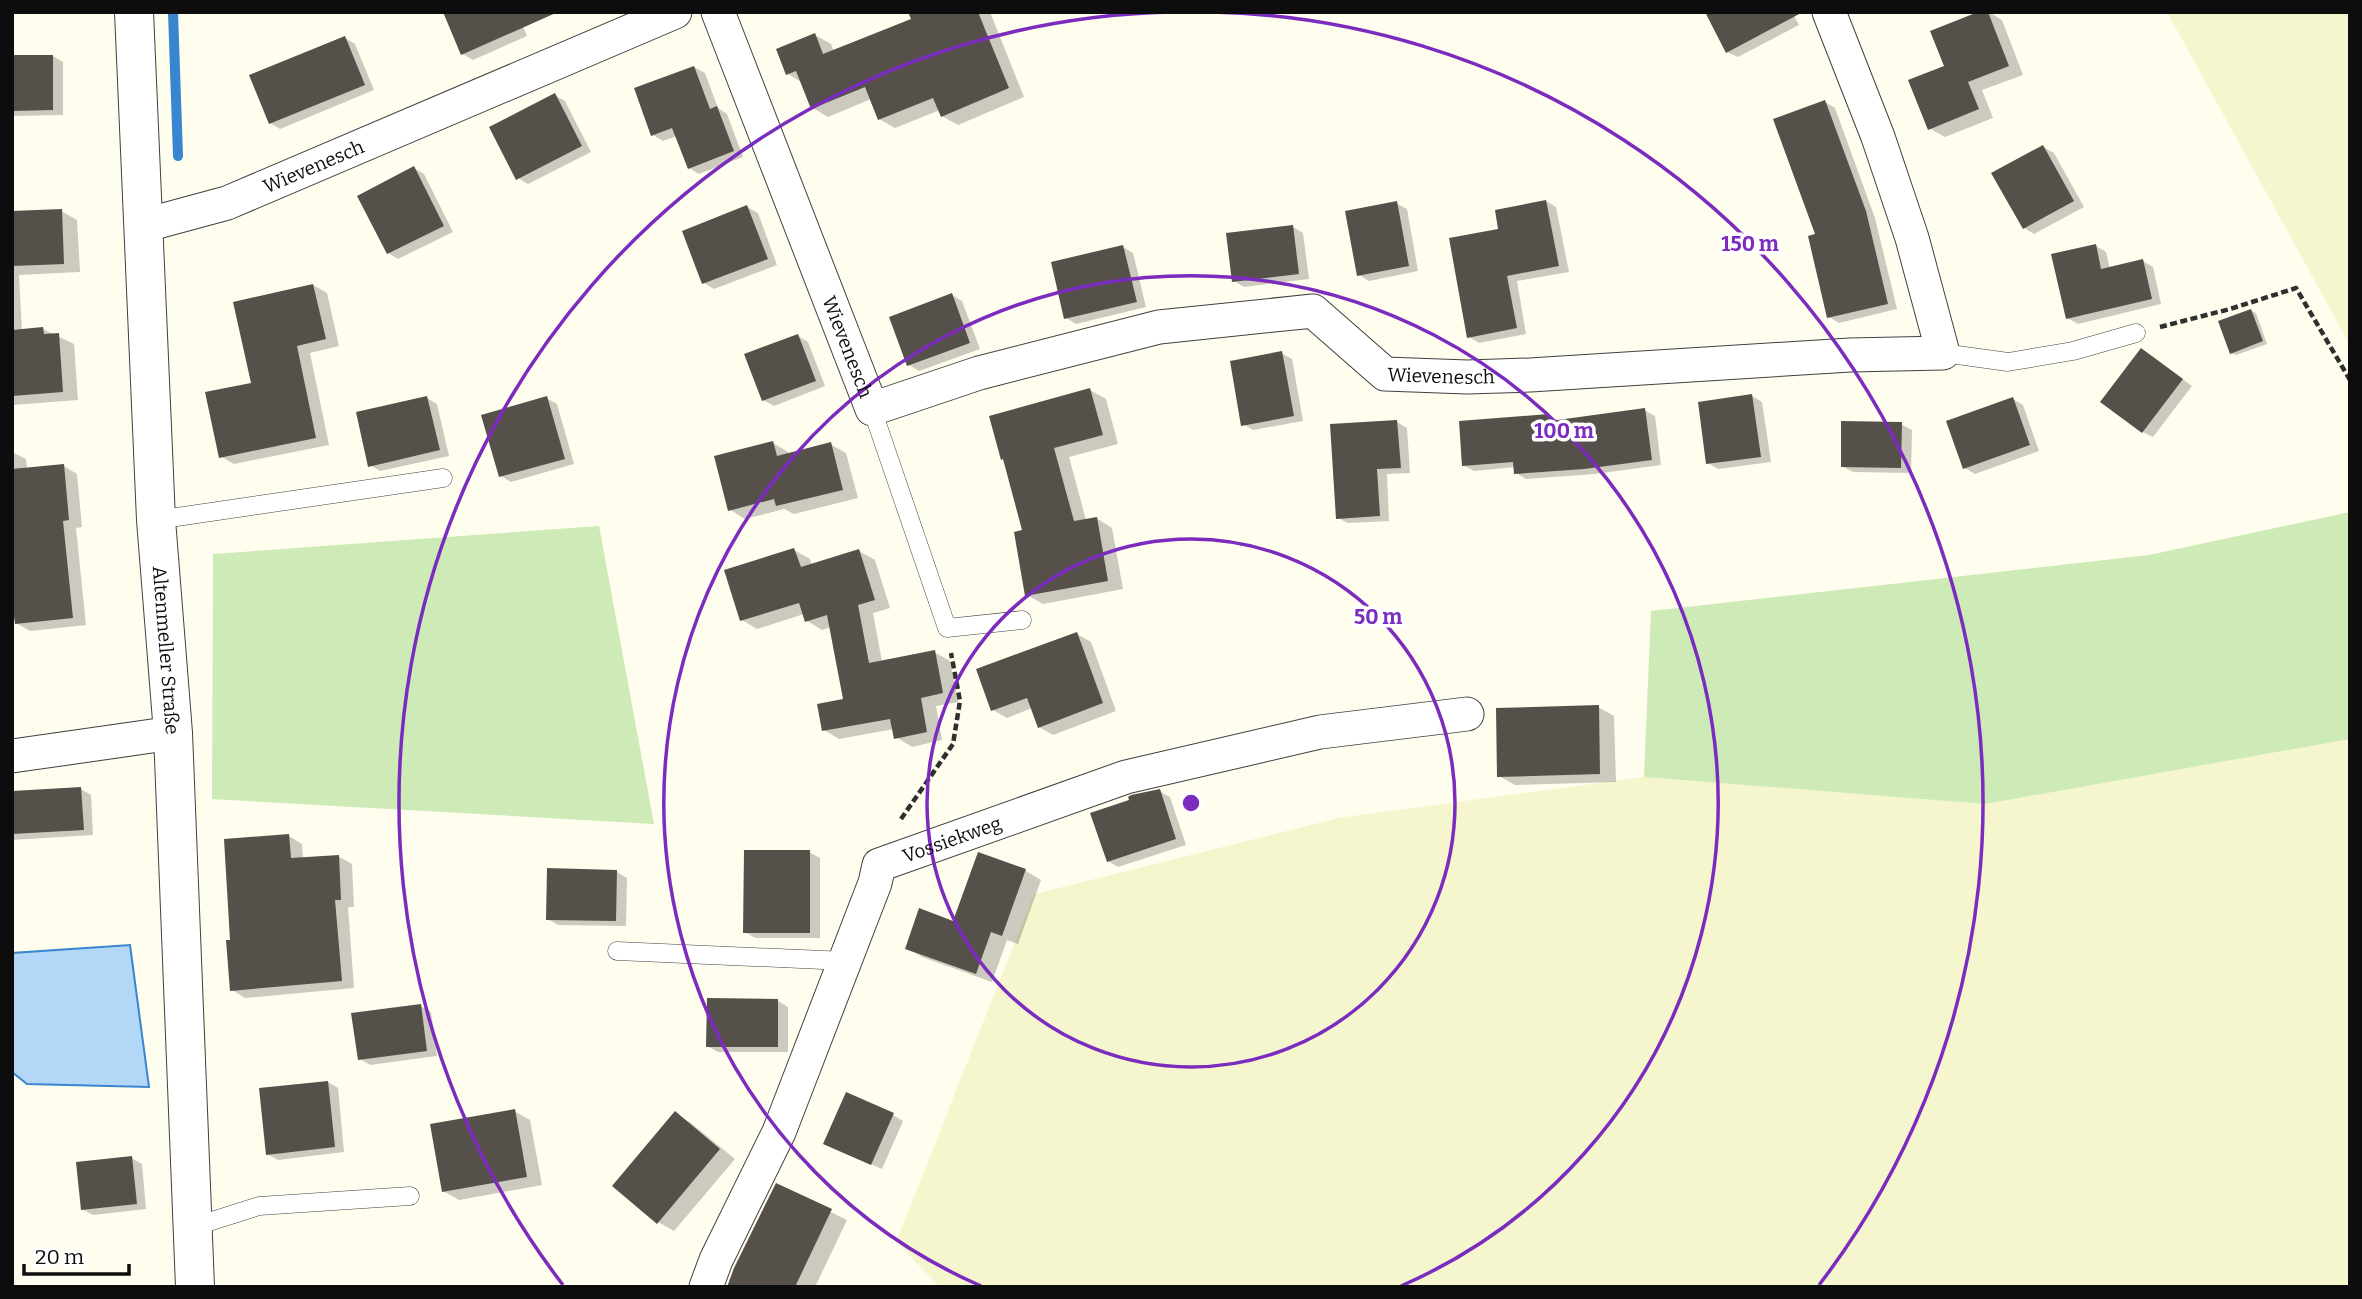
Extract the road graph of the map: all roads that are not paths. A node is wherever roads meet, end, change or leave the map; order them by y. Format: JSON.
{"nodes":[{"id":1,"x":134,"y":12,"type":"edge"},
{"id":2,"x":675,"y":12,"type":"edge"},
{"id":3,"x":718,"y":12,"type":"edge"},
{"id":4,"x":1829,"y":12,"type":"edge"},
{"id":5,"x":142,"y":226,"type":"junction"},
{"id":6,"x":2136,"y":333,"type":"road end"},
{"id":7,"x":1943,"y":353,"type":"junction"},
{"id":8,"x":872,"y":409,"type":"junction"},
{"id":9,"x":443,"y":478,"type":"dead end"},
{"id":10,"x":156,"y":520,"type":"junction"},
{"id":11,"x":1022,"y":620,"type":"dead end"},
{"id":12,"x":1467,"y":714,"type":"dead end"},
{"id":13,"x":173,"y":733,"type":"junction"},
{"id":14,"x":12,"y":757,"type":"edge"},
{"id":15,"x":617,"y":951,"type":"dead end"},
{"id":16,"x":845,"y":961,"type":"junction"},
{"id":17,"x":410,"y":1196,"type":"dead end"},
{"id":18,"x":193,"y":1227,"type":"junction"},
{"id":19,"x":195,"y":1287,"type":"edge"},
{"id":20,"x":706,"y":1287,"type":"edge"}],
"edges":[{"from":1,"to":5,"type":"street","name":"Altenmeller Straße"},
{"from":2,"to":5,"type":"street","name":"Wievenesch"},
{"from":3,"to":8,"type":"street","name":"Wievenesch"},
{"from":4,"to":7,"type":"street"},
{"from":5,"to":10,"type":"street","name":"Altenmeller Straße"},
{"from":6,"to":7,"type":"lane"},
{"from":7,"to":8,"type":"street","name":"Wievenesch"},
{"from":8,"to":11,"type":"lane"},
{"from":9,"to":10,"type":"lane"},
{"from":10,"to":13,"type":"street","name":"Altenmeller Straße"},
{"from":12,"to":16,"type":"street","name":"Vossiekweg"},
{"from":13,"to":14,"type":"street"},
{"from":13,"to":18,"type":"street","name":"Altenmeller Straße"},
{"from":15,"to":16,"type":"lane"},
{"from":16,"to":20,"type":"street","name":"Vossiekweg"},
{"from":17,"to":18,"type":"lane"},
{"from":18,"to":19,"type":"street","name":"Altenmeller Straße"}]}
